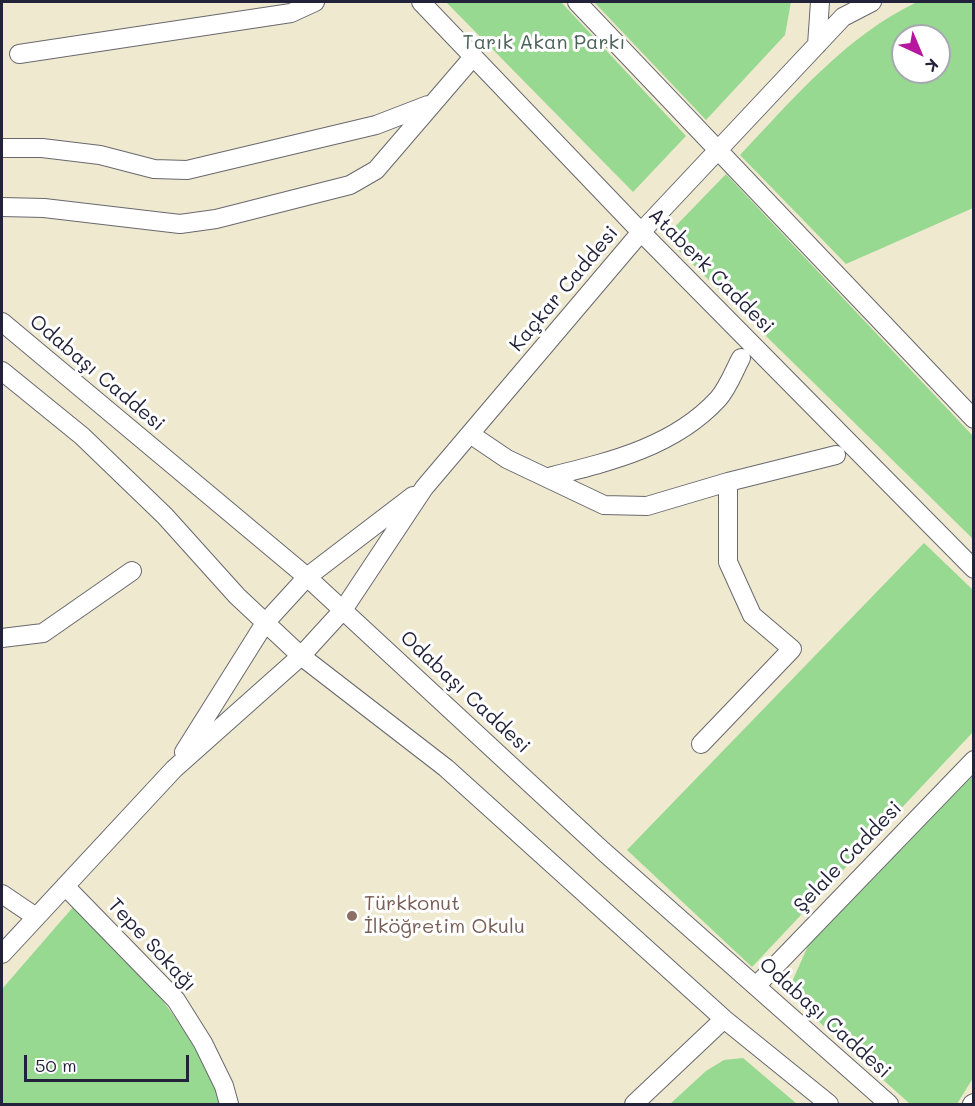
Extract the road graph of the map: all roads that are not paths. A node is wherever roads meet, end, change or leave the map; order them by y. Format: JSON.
{"nodes":[{"id":1,"x":315,"y":2,"type":"edge"},
{"id":2,"x":421,"y":2,"type":"edge"},
{"id":3,"x":577,"y":2,"type":"edge"},
{"id":4,"x":819,"y":2,"type":"edge"},
{"id":5,"x":872,"y":2,"type":"edge"},
{"id":6,"x":817,"y":45,"type":"junction"},
{"id":7,"x":19,"y":54,"type":"dead end"},
{"id":8,"x":473,"y":57,"type":"junction"},
{"id":9,"x":430,"y":104,"type":"junction"},
{"id":10,"x":2,"y":148,"type":"edge"},
{"id":11,"x":717,"y":151,"type":"junction"},
{"id":12,"x":2,"y":207,"type":"edge"},
{"id":13,"x":641,"y":232,"type":"junction"},
{"id":14,"x":2,"y":322,"type":"edge"},
{"id":15,"x":741,"y":358,"type":"dead end"},
{"id":16,"x":2,"y":371,"type":"edge"},
{"id":17,"x":974,"y":420,"type":"edge"},
{"id":18,"x":470,"y":434,"type":"junction"},
{"id":19,"x":836,"y":455,"type":"dead end"},
{"id":20,"x":548,"y":477,"type":"junction"},
{"id":21,"x":728,"y":482,"type":"junction"},
{"id":22,"x":424,"y":488,"type":"junction"},
{"id":23,"x":974,"y":569,"type":"edge"},
{"id":24,"x":132,"y":571,"type":"dead end"},
{"id":25,"x":307,"y":577,"type":"junction"},
{"id":26,"x":342,"y":610,"type":"junction"},
{"id":27,"x":265,"y":623,"type":"junction"},
{"id":28,"x":2,"y":638,"type":"edge"},
{"id":29,"x":301,"y":656,"type":"junction"},
{"id":30,"x":701,"y":744,"type":"dead end"},
{"id":31,"x":974,"y":760,"type":"edge"},
{"id":32,"x":174,"y":769,"type":"junction"},
{"id":33,"x":65,"y":886,"type":"junction"},
{"id":34,"x":2,"y":894,"type":"edge"},
{"id":35,"x":36,"y":917,"type":"junction"},
{"id":36,"x":2,"y":954,"type":"edge"},
{"id":37,"x":756,"y":986,"type":"junction"},
{"id":38,"x":724,"y":1019,"type":"junction"},
{"id":39,"x":229,"y":1104,"type":"edge"},
{"id":40,"x":634,"y":1104,"type":"edge"},
{"id":41,"x":829,"y":1104,"type":"edge"},
{"id":42,"x":889,"y":1104,"type":"edge"}],
"edges":[{"from":1,"to":7,"type":"street"},
{"from":2,"to":8,"type":"street","name":"Ataberk Caddesi"},
{"from":3,"to":11,"type":"street"},
{"from":4,"to":6,"type":"street"},
{"from":5,"to":6,"type":"street","name":"Kaçkar Caddesi"},
{"from":6,"to":11,"type":"street","name":"Kaçkar Caddesi"},
{"from":8,"to":9,"type":"street"},
{"from":8,"to":13,"type":"street","name":"Ataberk Caddesi"},
{"from":9,"to":10,"type":"street"},
{"from":9,"to":12,"type":"street"},
{"from":11,"to":13,"type":"street","name":"Kaçkar Caddesi"},
{"from":11,"to":17,"type":"street"},
{"from":13,"to":18,"type":"street","name":"Kaçkar Caddesi"},
{"from":13,"to":23,"type":"street","name":"Ataberk Caddesi"},
{"from":14,"to":25,"type":"street","name":"Odabaşı Caddesi"},
{"from":15,"to":20,"type":"street"},
{"from":16,"to":27,"type":"street"},
{"from":18,"to":20,"type":"street"},
{"from":18,"to":22,"type":"street","name":"Kaçkar Caddesi"},
{"from":19,"to":21,"type":"street"},
{"from":20,"to":21,"type":"street"},
{"from":21,"to":30,"type":"street"},
{"from":22,"to":25,"type":"street","name":"Kaçkar Caddesi"},
{"from":22,"to":26,"type":"street","name":"Kaçkar Caddesi"},
{"from":24,"to":28,"type":"street"},
{"from":25,"to":26,"type":"street","name":"Odabaşı Caddesi"},
{"from":25,"to":27,"type":"street","name":"Kaçkar Caddesi"},
{"from":26,"to":29,"type":"street","name":"Kaçkar Caddesi"},
{"from":26,"to":37,"type":"street","name":"Odabaşı Caddesi"},
{"from":27,"to":29,"type":"street"},
{"from":27,"to":32,"type":"street","name":"Kaçkar Caddesi"},
{"from":29,"to":32,"type":"street","name":"Kaçkar Caddesi"},
{"from":29,"to":38,"type":"street"},
{"from":31,"to":37,"type":"street","name":"Şelale Caddesi"},
{"from":32,"to":33,"type":"street"},
{"from":33,"to":35,"type":"street"},
{"from":33,"to":39,"type":"street","name":"Tepe Sokağı"},
{"from":34,"to":35,"type":"street"},
{"from":35,"to":36,"type":"street"},
{"from":37,"to":42,"type":"street","name":"Odabaşı Caddesi"},
{"from":38,"to":40,"type":"street"},
{"from":38,"to":41,"type":"street"}]}
